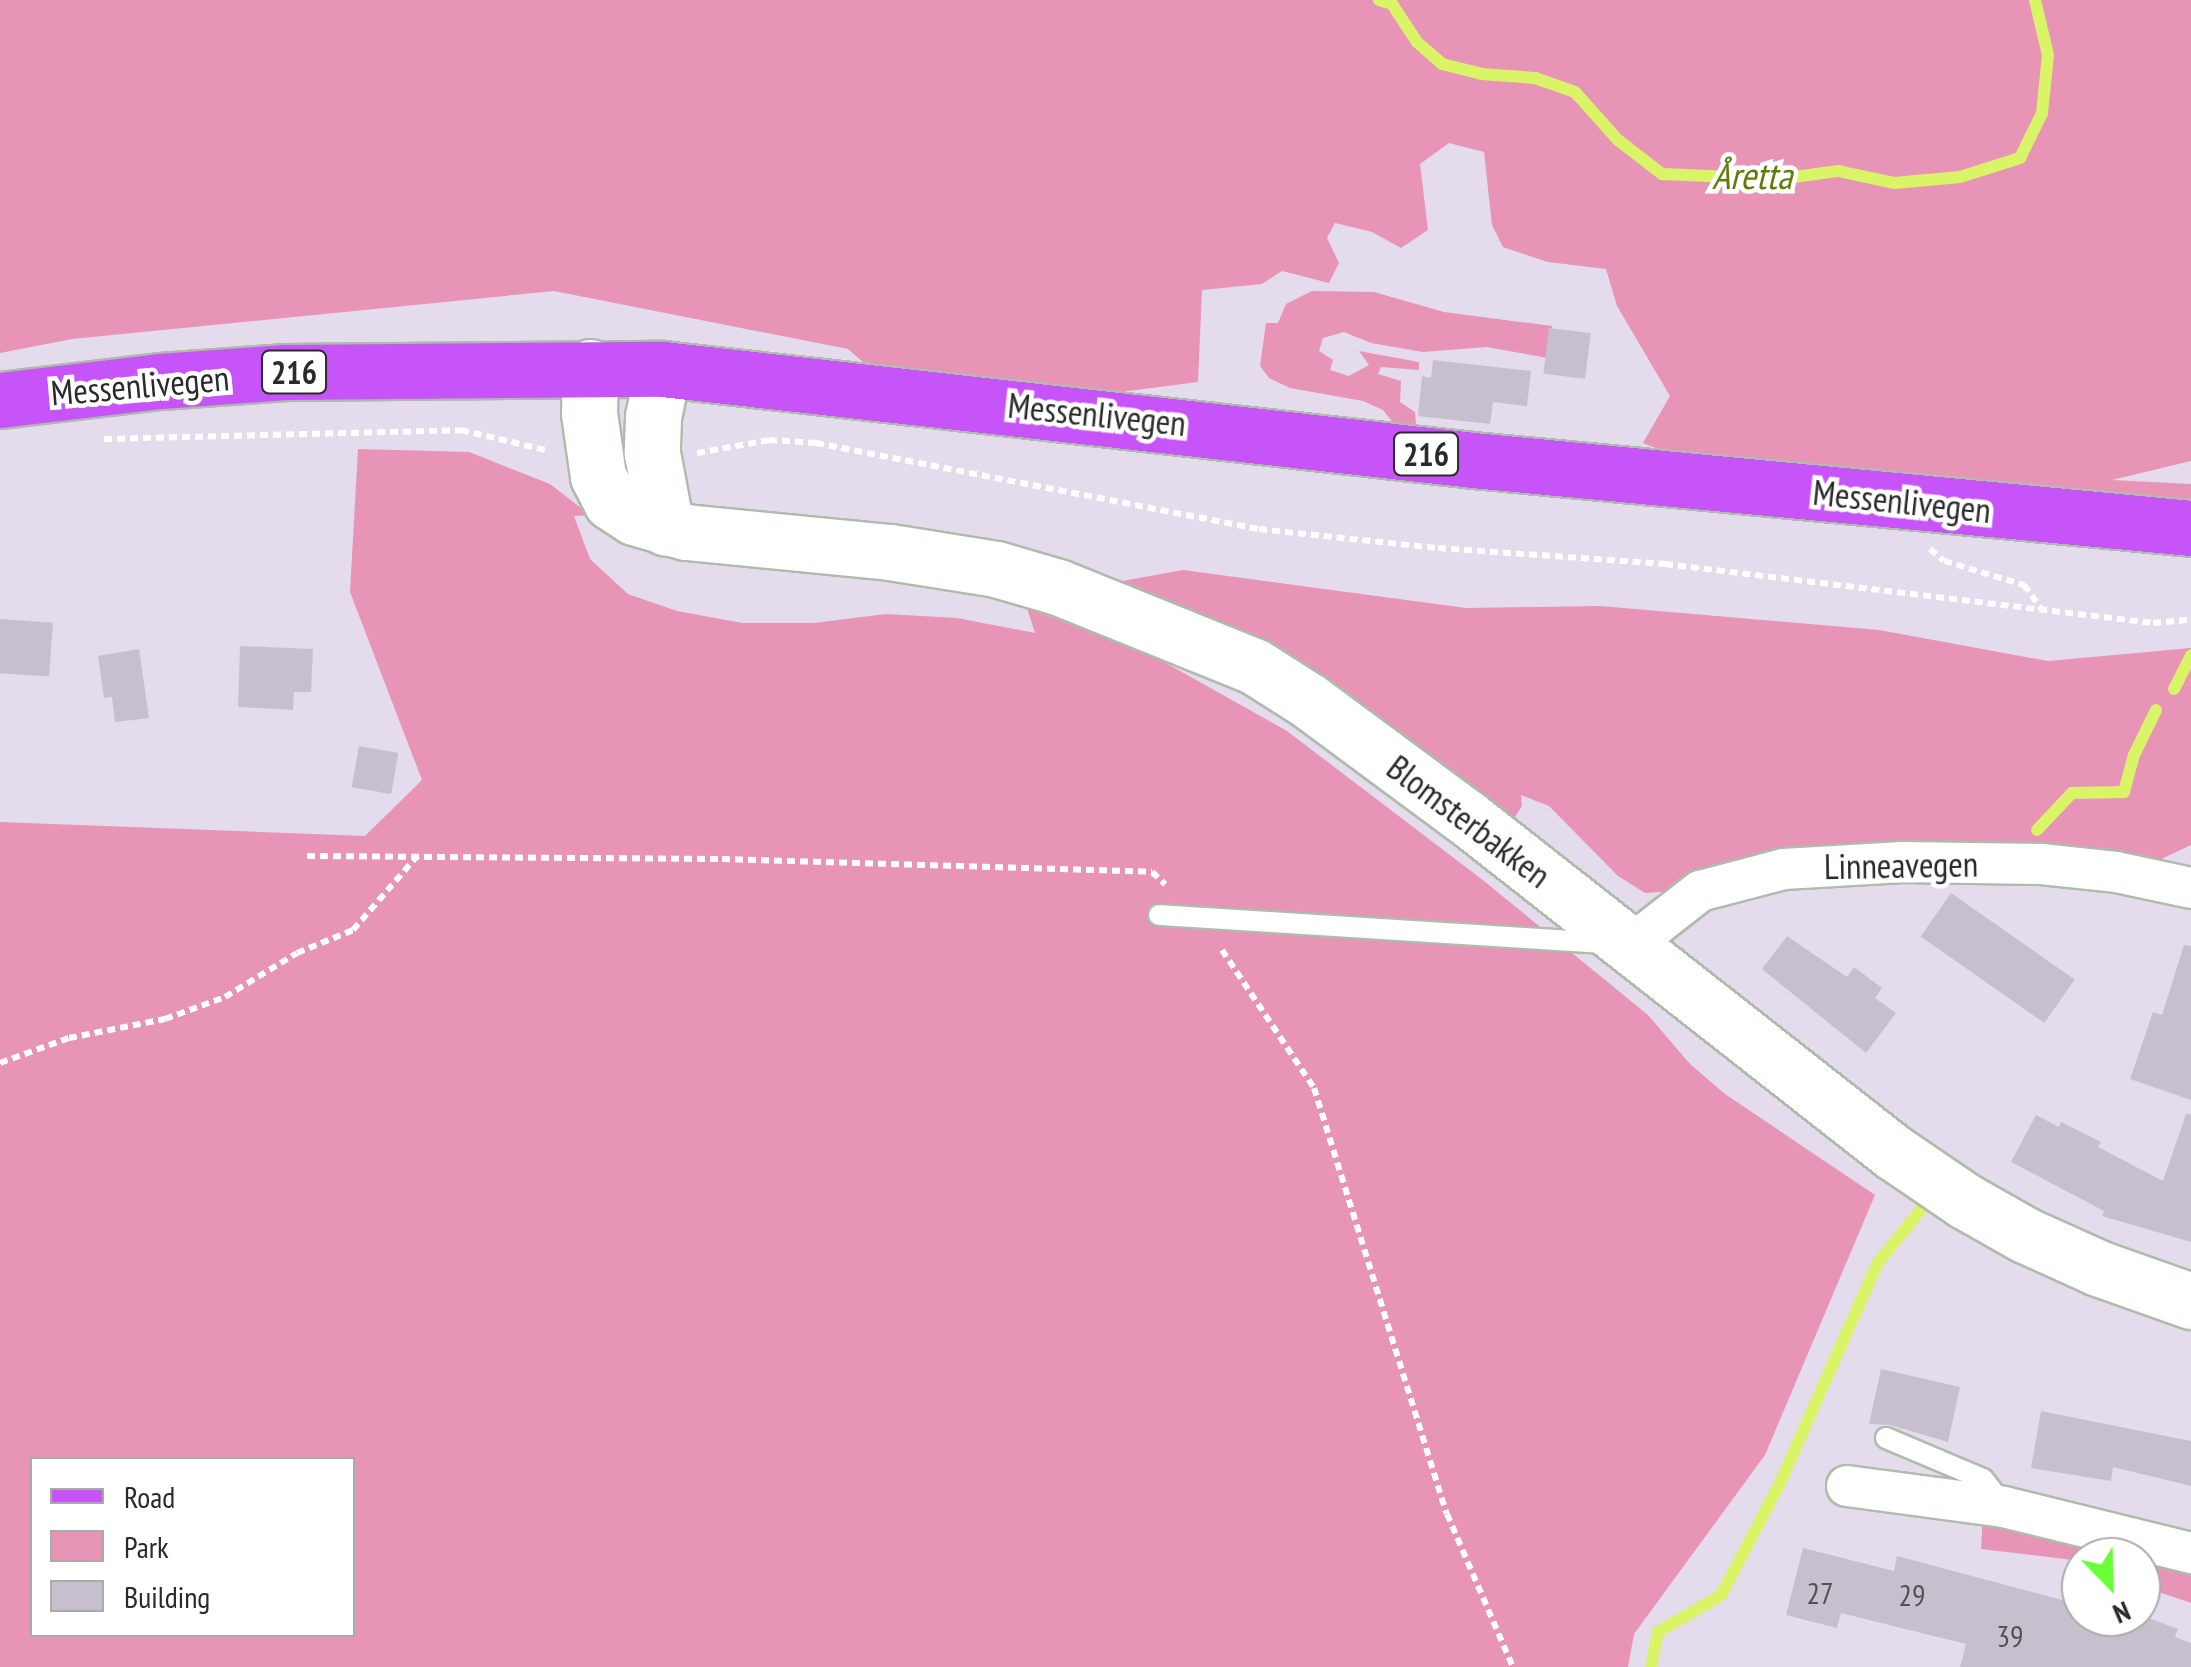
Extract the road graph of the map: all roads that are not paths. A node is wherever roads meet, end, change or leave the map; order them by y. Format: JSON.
{"nodes":[{"id":1,"x":590,"y":367,"type":"junction"},
{"id":2,"x":663,"y":369,"type":"junction"},
{"id":3,"x":0,"y":400,"type":"edge"},
{"id":4,"x":666,"y":528,"type":"junction"},
{"id":5,"x":2191,"y":528,"type":"edge"},
{"id":6,"x":2191,"y":888,"type":"edge"},
{"id":7,"x":1159,"y":915,"type":"dead end"},
{"id":8,"x":1631,"y":945,"type":"junction"},
{"id":9,"x":2191,"y":1302,"type":"edge"},
{"id":10,"x":1886,"y":1438,"type":"dead end"},
{"id":11,"x":1847,"y":1486,"type":"dead end"},
{"id":12,"x":2004,"y":1507,"type":"junction"},
{"id":13,"x":2191,"y":1553,"type":"edge"}],
"edges":[{"from":1,"to":2,"type":"main road","name":"Messenlivegen","number":"216"},
{"from":1,"to":3,"type":"main road","name":"Messenlivegen","number":"216"},
{"from":1,"to":4,"type":"street","name":"Blomsterbakken"},
{"from":2,"to":4,"type":"street"},
{"from":2,"to":5,"type":"main road","name":"Messenlivegen","number":"216"},
{"from":4,"to":8,"type":"street","name":"Blomsterbakken"},
{"from":6,"to":8,"type":"street","name":"Linneavegen"},
{"from":7,"to":8,"type":"lane"},
{"from":8,"to":9,"type":"street","name":"Blomsterbakken"},
{"from":10,"to":12,"type":"lane"},
{"from":11,"to":12,"type":"street"},
{"from":12,"to":13,"type":"street"}]}
